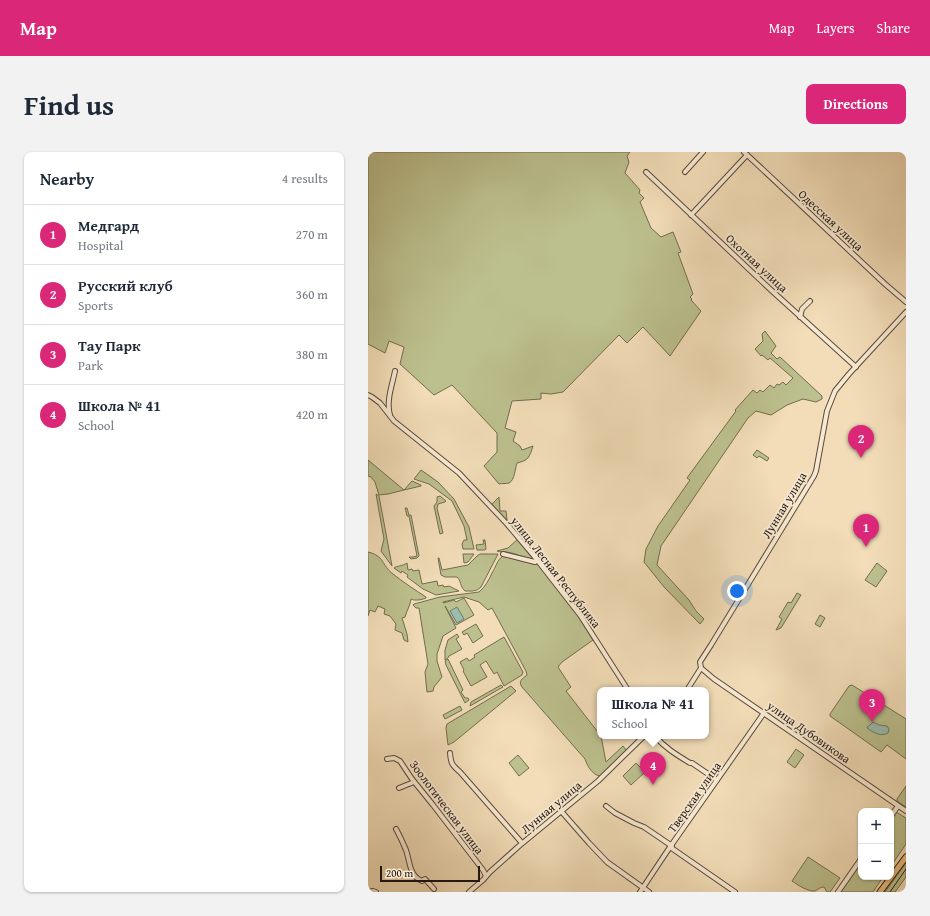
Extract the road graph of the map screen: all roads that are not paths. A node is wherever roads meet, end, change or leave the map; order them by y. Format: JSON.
{"nodes":[{"id":1,"x":703,"y":152,"type":"edge"},
{"id":2,"x":746,"y":153,"type":"edge"},
{"id":3,"x":646,"y":172,"type":"dead end"},
{"id":4,"x":685,"y":172,"type":"dead end"},
{"id":5,"x":692,"y":215,"type":"junction"},
{"id":6,"x":810,"y":301,"type":"dead end"},
{"id":7,"x":906,"y":302,"type":"edge"},
{"id":8,"x":906,"y":312,"type":"edge"},
{"id":9,"x":800,"y":316,"type":"junction"},
{"id":10,"x":856,"y":367,"type":"junction"},
{"id":11,"x":395,"y":371,"type":"dead end"},
{"id":12,"x":368,"y":395,"type":"edge"},
{"id":13,"x":390,"y":418,"type":"junction"},
{"id":14,"x":503,"y":554,"type":"dead end"},
{"id":15,"x":538,"y":560,"type":"junction"},
{"id":16,"x":701,"y":668,"type":"junction"},
{"id":17,"x":626,"y":687,"type":"edge"},
{"id":18,"x":689,"y":687,"type":"edge"},
{"id":19,"x":764,"y":713,"type":"junction"},
{"id":20,"x":641,"y":739,"type":"edge"},
{"id":21,"x":658,"y":739,"type":"edge"},
{"id":22,"x":450,"y":753,"type":"dead end"},
{"id":23,"x":387,"y":758,"type":"dead end"},
{"id":24,"x":717,"y":780,"type":"junction"},
{"id":25,"x":414,"y":782,"type":"junction"},
{"id":26,"x":399,"y":788,"type":"dead end"},
{"id":27,"x":606,"y":806,"type":"dead end"},
{"id":28,"x":898,"y":806,"type":"junction"},
{"id":29,"x":561,"y":811,"type":"junction"},
{"id":30,"x":906,"y":811,"type":"edge"},
{"id":31,"x":894,"y":812,"type":"edge"},
{"id":32,"x":396,"y":829,"type":"dead end"},
{"id":33,"x":522,"y":843,"type":"junction"},
{"id":34,"x":671,"y":847,"type":"junction"},
{"id":35,"x":906,"y":857,"type":"edge"},
{"id":36,"x":858,"y":863,"type":"edge"},
{"id":37,"x":486,"y":876,"type":"junction"},
{"id":38,"x":643,"y":888,"type":"junction"},
{"id":39,"x":434,"y":889,"type":"dead end"},
{"id":40,"x":368,"y":892,"type":"edge"},
{"id":41,"x":376,"y":892,"type":"edge"},
{"id":42,"x":469,"y":892,"type":"edge"},
{"id":43,"x":640,"y":892,"type":"edge"},
{"id":44,"x":650,"y":892,"type":"edge"},
{"id":45,"x":735,"y":892,"type":"edge"},
{"id":46,"x":838,"y":892,"type":"edge"},
{"id":47,"x":880,"y":892,"type":"edge"}],
"edges":[{"from":1,"to":4,"type":"street"},
{"from":2,"to":5,"type":"street"},
{"from":2,"to":7,"type":"street","name":"Одесская улица"},
{"from":3,"to":5,"type":"street","name":"Охотная улица"},
{"from":5,"to":9,"type":"street","name":"Охотная улица"},
{"from":6,"to":9,"type":"street"},
{"from":8,"to":10,"type":"street","name":"Лунная улица"},
{"from":9,"to":10,"type":"street","name":"Охотная улица"},
{"from":10,"to":16,"type":"street","name":"Лунная улица"},
{"from":11,"to":13,"type":"street"},
{"from":12,"to":13,"type":"street","name":"улица Лесная Республика"},
{"from":13,"to":15,"type":"street","name":"улица Лесная Республика"},
{"from":14,"to":15,"type":"street"},
{"from":15,"to":17,"type":"street","name":"улица Лесная Республика"},
{"from":16,"to":18,"type":"street","name":"Лунная улица"},
{"from":16,"to":19,"type":"street","name":"улица Дубовикова"},
{"from":19,"to":24,"type":"street","name":"Тверская улица"},
{"from":19,"to":28,"type":"street","name":"улица Дубовикова"},
{"from":20,"to":29,"type":"street","name":"Лунная улица"},
{"from":21,"to":24,"type":"street"},
{"from":22,"to":33,"type":"street"},
{"from":23,"to":25,"type":"street","name":"Зоологическая улица"},
{"from":24,"to":34,"type":"street","name":"Тверская улица"},
{"from":25,"to":26,"type":"street"},
{"from":25,"to":37,"type":"street","name":"Зоологическая улица"},
{"from":27,"to":34,"type":"street"},
{"from":28,"to":30,"type":"street","name":"улица Дубовикова"},
{"from":28,"to":31,"type":"street"},
{"from":29,"to":33,"type":"street","name":"Лунная улица"},
{"from":29,"to":38,"type":"street"},
{"from":32,"to":39,"type":"street"},
{"from":33,"to":37,"type":"street","name":"Лунная улица"},
{"from":34,"to":38,"type":"street","name":"Тверская улица"},
{"from":34,"to":45,"type":"street"},
{"from":35,"to":47,"type":"main road"},
{"from":36,"to":46,"type":"street"},
{"from":37,"to":42,"type":"street","name":"Лунная улица"},
{"from":38,"to":43,"type":"street","name":"Тверская улица"},
{"from":38,"to":44,"type":"street"},
{"from":40,"to":41,"type":"street"}]}
